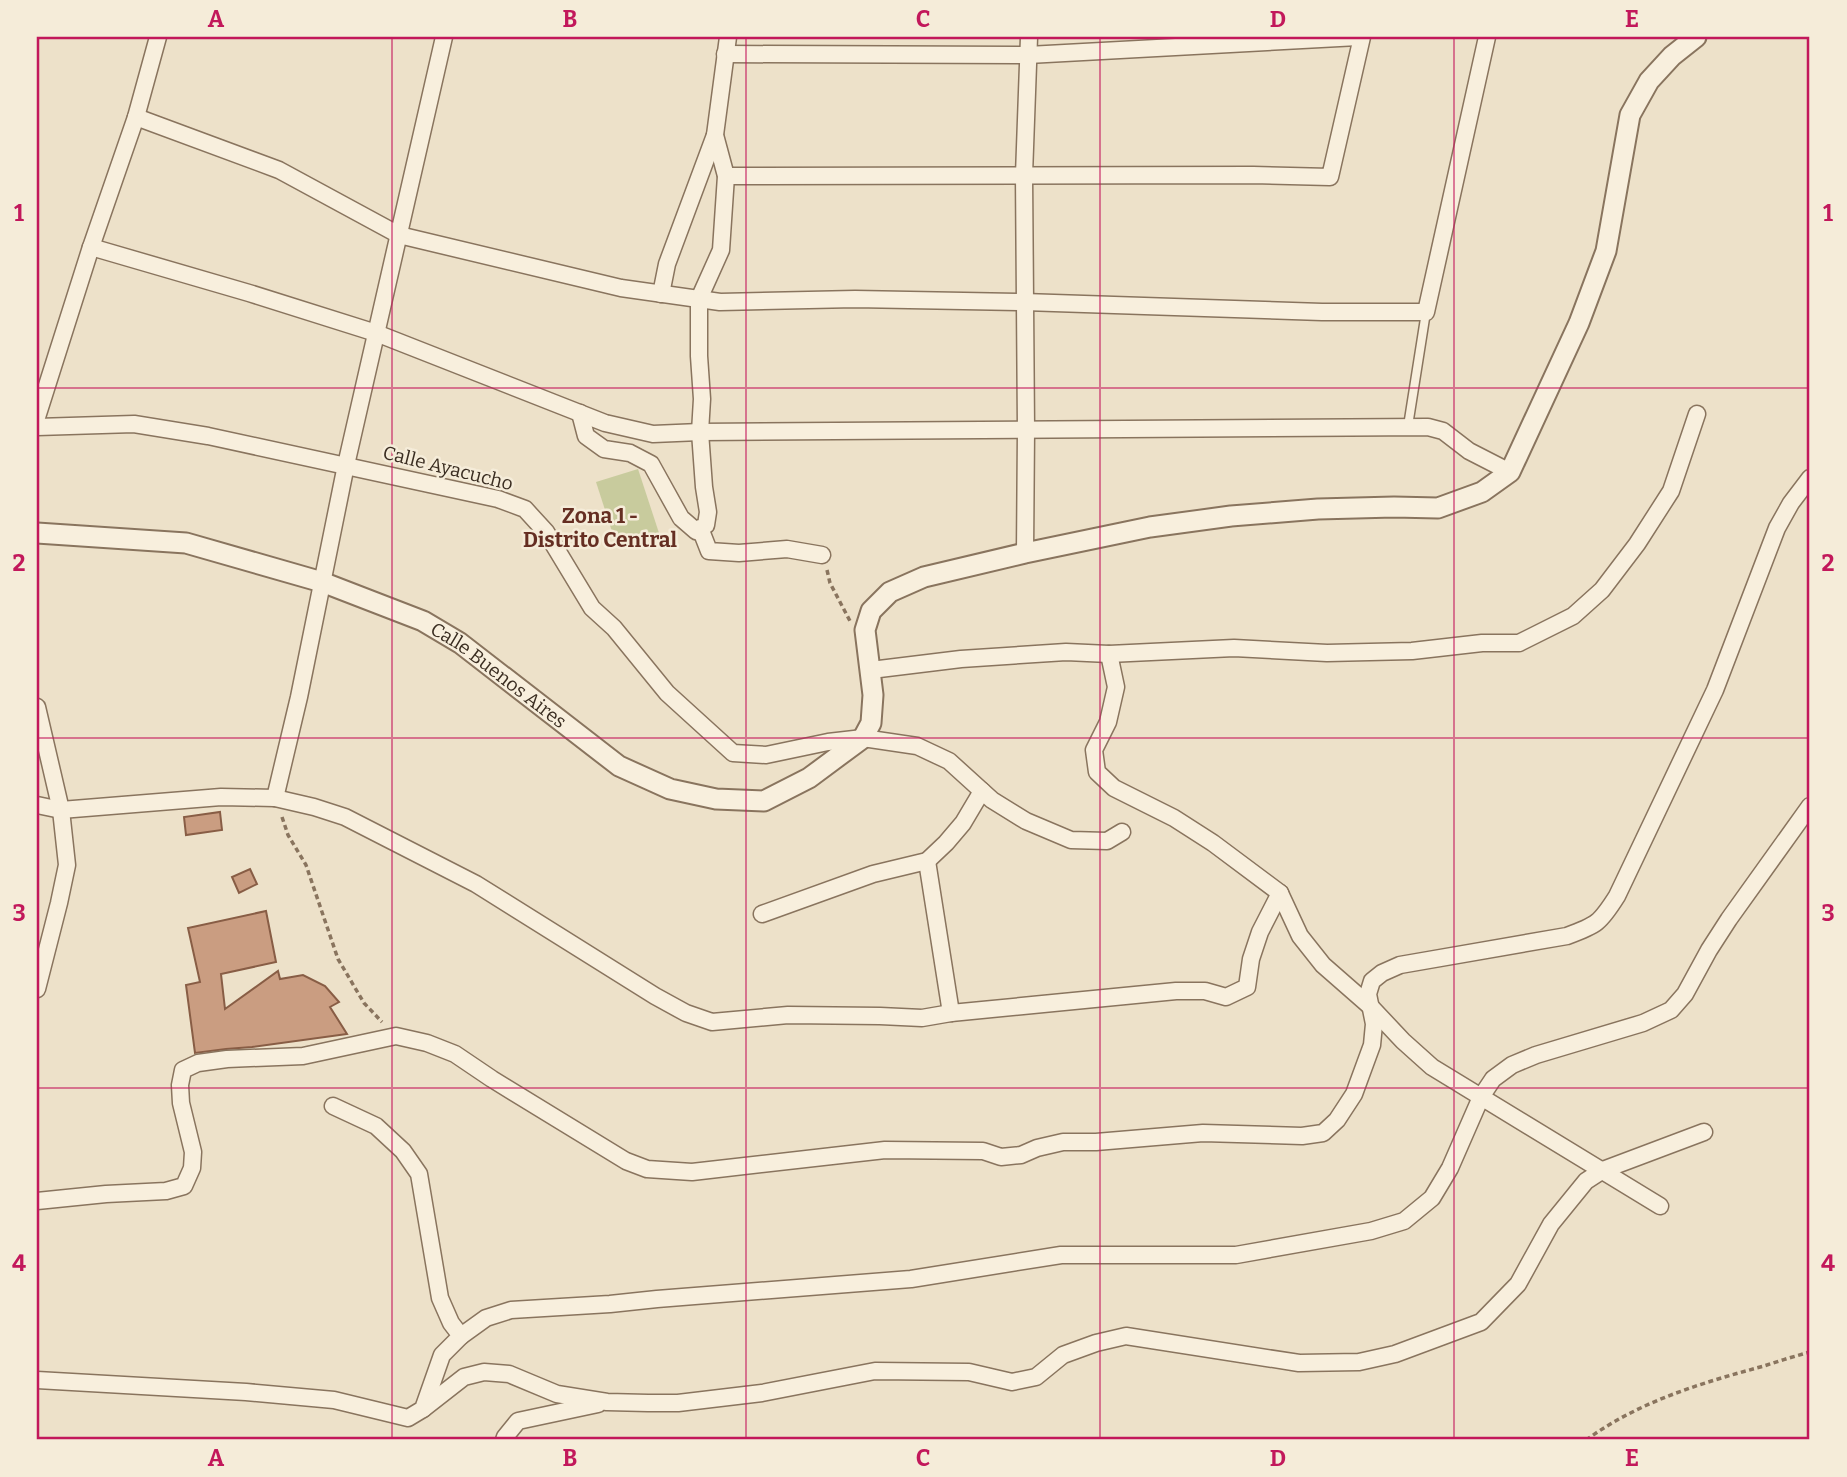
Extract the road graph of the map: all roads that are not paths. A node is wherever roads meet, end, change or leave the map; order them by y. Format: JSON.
{"nodes":[{"id":1,"x":158,"y":37,"type":"edge"},
{"id":2,"x":444,"y":37,"type":"edge"},
{"id":3,"x":728,"y":37,"type":"edge"},
{"id":4,"x":1028,"y":37,"type":"edge"},
{"id":5,"x":1360,"y":37,"type":"edge"},
{"id":6,"x":1487,"y":37,"type":"edge"},
{"id":7,"x":1696,"y":37,"type":"edge"},
{"id":8,"x":725,"y":54,"type":"junction"},
{"id":9,"x":1028,"y":55,"type":"junction"},
{"id":10,"x":136,"y":117,"type":"junction"},
{"id":11,"x":715,"y":135,"type":"junction"},
{"id":12,"x":1024,"y":175,"type":"junction"},
{"id":13,"x":726,"y":176,"type":"junction"},
{"id":14,"x":399,"y":235,"type":"junction"},
{"id":15,"x":91,"y":247,"type":"junction"},
{"id":16,"x":661,"y":294,"type":"junction"},
{"id":17,"x":699,"y":299,"type":"junction"},
{"id":18,"x":1024,"y":302,"type":"junction"},
{"id":19,"x":1426,"y":312,"type":"junction"},
{"id":20,"x":376,"y":333,"type":"junction"},
{"id":21,"x":580,"y":413,"type":"junction"},
{"id":22,"x":1697,"y":414,"type":"dead end"},
{"id":23,"x":37,"y":416,"type":"edge"},
{"id":24,"x":1408,"y":426,"type":"junction"},
{"id":25,"x":37,"y":428,"type":"edge"},
{"id":26,"x":1026,"y":430,"type":"junction"},
{"id":27,"x":700,"y":432,"type":"junction"},
{"id":28,"x":345,"y":465,"type":"junction"},
{"id":29,"x":1510,"y":472,"type":"junction"},
{"id":30,"x":1810,"y":478,"type":"edge"},
{"id":31,"x":700,"y":528,"type":"junction"},
{"id":32,"x":37,"y":533,"type":"edge"},
{"id":33,"x":1025,"y":553,"type":"junction"},
{"id":34,"x":822,"y":555,"type":"road end"},
{"id":35,"x":321,"y":582,"type":"junction"},
{"id":36,"x":1110,"y":654,"type":"junction"},
{"id":37,"x":871,"y":670,"type":"junction"},
{"id":38,"x":37,"y":707,"type":"edge"},
{"id":39,"x":863,"y":738,"type":"junction"},
{"id":40,"x":982,"y":791,"type":"junction"},
{"id":41,"x":275,"y":798,"type":"junction"},
{"id":42,"x":37,"y":805,"type":"edge"},
{"id":43,"x":1810,"y":806,"type":"edge"},
{"id":44,"x":61,"y":810,"type":"junction"},
{"id":45,"x":1122,"y":832,"type":"dead end"},
{"id":46,"x":927,"y":861,"type":"junction"},
{"id":47,"x":1280,"y":893,"type":"junction"},
{"id":48,"x":762,"y":914,"type":"dead end"},
{"id":49,"x":37,"y":989,"type":"edge"},
{"id":50,"x":1371,"y":1007,"type":"junction"},
{"id":51,"x":951,"y":1013,"type":"junction"},
{"id":52,"x":1480,"y":1097,"type":"junction"},
{"id":53,"x":333,"y":1106,"type":"dead end"},
{"id":54,"x":1704,"y":1132,"type":"dead end"},
{"id":55,"x":1603,"y":1170,"type":"junction"},
{"id":56,"x":37,"y":1201,"type":"edge"},
{"id":57,"x":1660,"y":1206,"type":"dead end"},
{"id":58,"x":461,"y":1336,"type":"junction"},
{"id":59,"x":37,"y":1380,"type":"edge"},
{"id":60,"x":607,"y":1402,"type":"junction"},
{"id":61,"x":423,"y":1409,"type":"junction"},
{"id":62,"x":504,"y":1440,"type":"edge"}],
"edges":[{"from":1,"to":10,"type":"street"},
{"from":2,"to":14,"type":"street"},
{"from":3,"to":8,"type":"street"},
{"from":4,"to":9,"type":"street"},
{"from":5,"to":9,"type":"street"},
{"from":5,"to":12,"type":"street"},
{"from":6,"to":19,"type":"street"},
{"from":7,"to":29,"type":"street"},
{"from":8,"to":9,"type":"street"},
{"from":8,"to":11,"type":"street"},
{"from":9,"to":12,"type":"street"},
{"from":10,"to":14,"type":"street"},
{"from":10,"to":15,"type":"street"},
{"from":11,"to":13,"type":"street"},
{"from":11,"to":16,"type":"street"},
{"from":12,"to":13,"type":"street"},
{"from":12,"to":18,"type":"street"},
{"from":13,"to":17,"type":"street"},
{"from":14,"to":16,"type":"street"},
{"from":14,"to":20,"type":"street"},
{"from":15,"to":20,"type":"street"},
{"from":15,"to":23,"type":"street"},
{"from":16,"to":17,"type":"street"},
{"from":17,"to":18,"type":"street"},
{"from":17,"to":27,"type":"street"},
{"from":18,"to":19,"type":"street"},
{"from":18,"to":26,"type":"street"},
{"from":19,"to":24,"type":"lane"},
{"from":20,"to":21,"type":"street"},
{"from":20,"to":28,"type":"street"},
{"from":21,"to":27,"type":"street"},
{"from":21,"to":31,"type":"street"},
{"from":22,"to":36,"type":"street"},
{"from":24,"to":26,"type":"street"},
{"from":24,"to":29,"type":"street"},
{"from":25,"to":28,"type":"street","name":"Calle Ayacucho"},
{"from":26,"to":27,"type":"street"},
{"from":26,"to":33,"type":"street"},
{"from":27,"to":31,"type":"street"},
{"from":28,"to":35,"type":"street"},
{"from":28,"to":39,"type":"street","name":"Calle Ayacucho"},
{"from":29,"to":33,"type":"street"},
{"from":30,"to":50,"type":"street"},
{"from":31,"to":34,"type":"street"},
{"from":32,"to":35,"type":"street","name":"Calle Buenos Aires"},
{"from":33,"to":37,"type":"street"},
{"from":35,"to":39,"type":"street","name":"Calle Buenos Aires"},
{"from":35,"to":41,"type":"street"},
{"from":36,"to":37,"type":"street"},
{"from":36,"to":47,"type":"street"},
{"from":37,"to":39,"type":"street"},
{"from":38,"to":44,"type":"street"},
{"from":39,"to":40,"type":"street","name":"Calle Ayacucho"},
{"from":40,"to":45,"type":"street","name":"Calle Ayacucho"},
{"from":40,"to":46,"type":"street"},
{"from":41,"to":44,"type":"street"},
{"from":41,"to":51,"type":"street"},
{"from":42,"to":44,"type":"street"},
{"from":43,"to":52,"type":"street"},
{"from":44,"to":49,"type":"street"},
{"from":46,"to":48,"type":"street"},
{"from":46,"to":51,"type":"street"},
{"from":47,"to":50,"type":"street"},
{"from":47,"to":51,"type":"street"},
{"from":50,"to":52,"type":"street"},
{"from":50,"to":56,"type":"street"},
{"from":52,"to":55,"type":"street"},
{"from":52,"to":58,"type":"street"},
{"from":53,"to":58,"type":"street"},
{"from":54,"to":55,"type":"street"},
{"from":55,"to":57,"type":"street"},
{"from":55,"to":60,"type":"street"},
{"from":58,"to":61,"type":"street"},
{"from":59,"to":61,"type":"street"},
{"from":60,"to":61,"type":"street"},
{"from":60,"to":62,"type":"street"}]}
